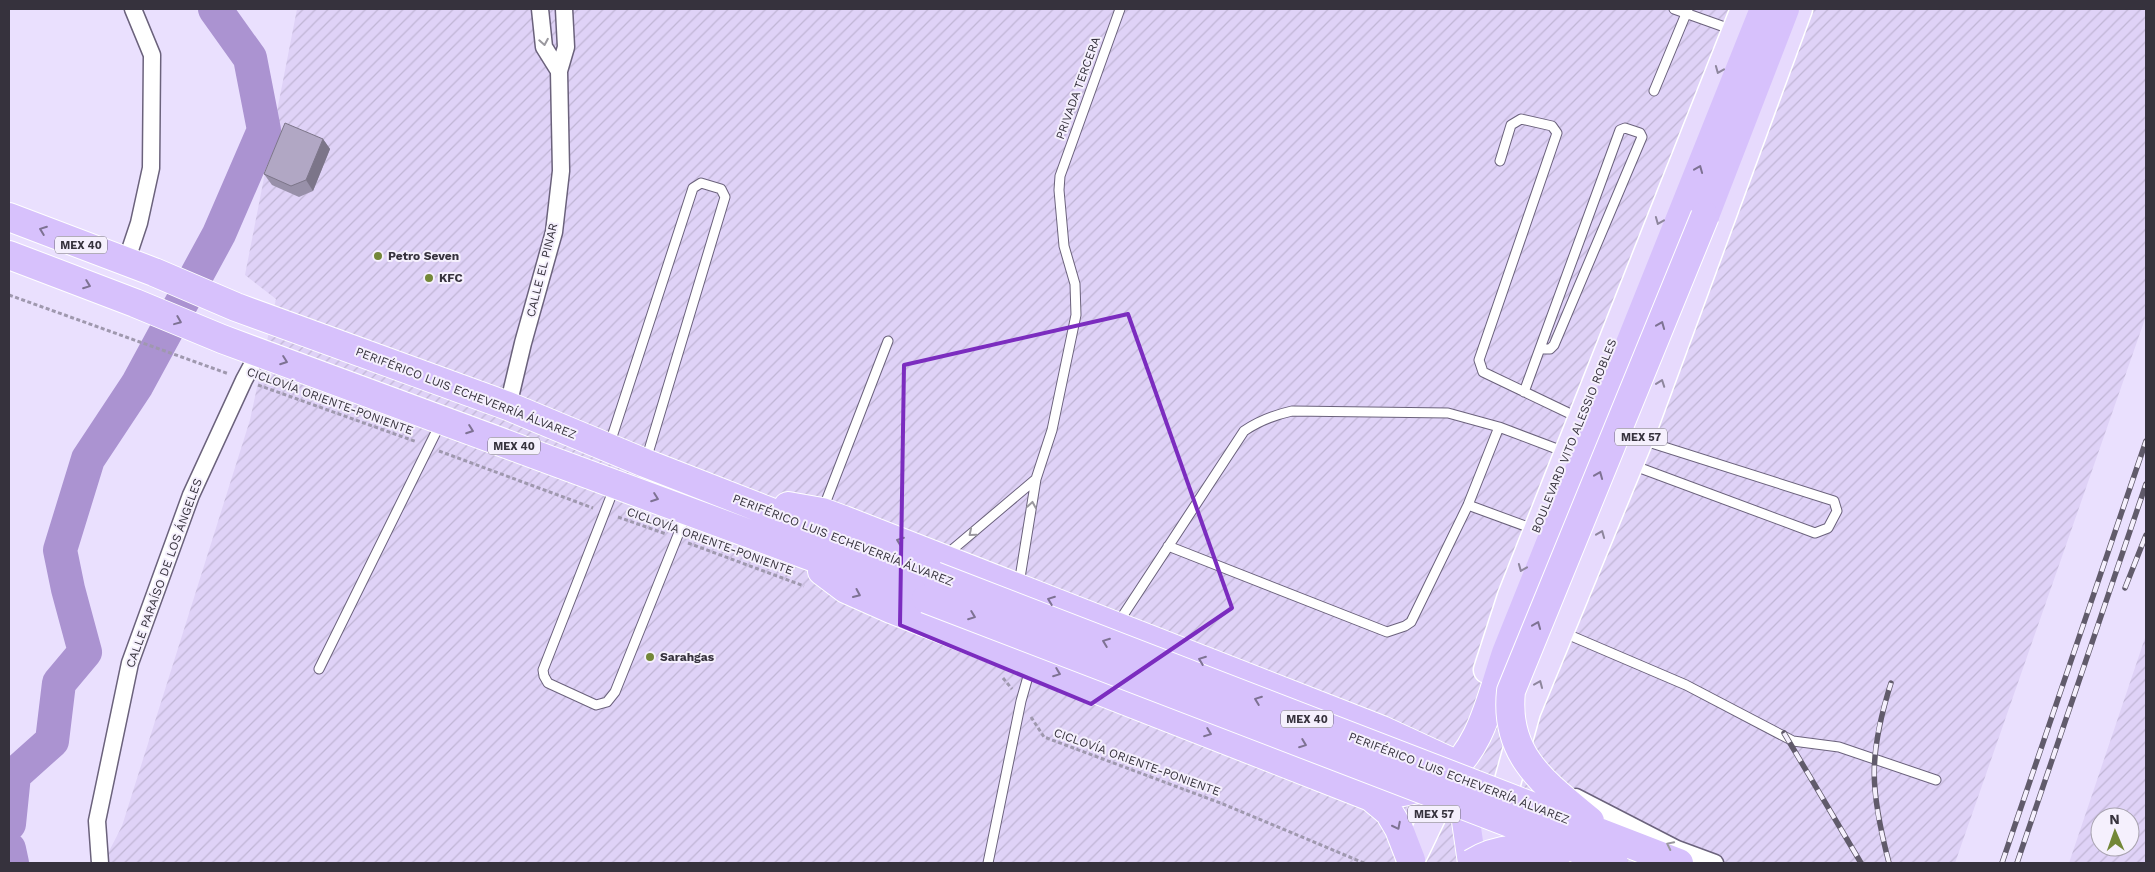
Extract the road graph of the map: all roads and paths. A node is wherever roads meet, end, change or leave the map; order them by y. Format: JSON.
{"nodes":[{"id":1,"x":133,"y":9,"type":"edge"},
{"id":2,"x":540,"y":9,"type":"edge"},
{"id":3,"x":564,"y":9,"type":"edge"},
{"id":4,"x":1120,"y":9,"type":"edge"},
{"id":5,"x":1674,"y":9,"type":"edge"},
{"id":6,"x":1764,"y":9,"type":"edge"},
{"id":7,"x":1785,"y":9,"type":"edge"},
{"id":8,"x":1800,"y":9,"type":"edge"},
{"id":9,"x":1687,"y":11,"type":"edge"},
{"id":10,"x":1739,"y":20,"type":"edge"},
{"id":11,"x":559,"y":70,"type":"junction"},
{"id":12,"x":1654,"y":90,"type":"dead end"},
{"id":13,"x":1500,"y":161,"type":"dead end"},
{"id":14,"x":9,"y":217,"type":"edge"},
{"id":15,"x":9,"y":255,"type":"edge"},
{"id":16,"x":126,"y":262,"type":"junction"},
{"id":17,"x":9,"y":294,"type":"edge"},
{"id":18,"x":888,"y":341,"type":"dead end"},
{"id":19,"x":1540,"y":349,"type":"junction"},
{"id":20,"x":259,"y":352,"type":"junction"},
{"id":21,"x":244,"y":380,"type":"junction"},
{"id":22,"x":1524,"y":392,"type":"junction"},
{"id":23,"x":508,"y":406,"type":"junction"},
{"id":24,"x":1581,"y":419,"type":"junction"},
{"id":25,"x":442,"y":420,"type":"junction"},
{"id":26,"x":1499,"y":427,"type":"junction"},
{"id":27,"x":1640,"y":440,"type":"junction"},
{"id":28,"x":429,"y":447,"type":"junction"},
{"id":29,"x":609,"y":448,"type":"junction"},
{"id":30,"x":1567,"y":453,"type":"junction"},
{"id":31,"x":645,"y":463,"type":"junction"},
{"id":32,"x":1630,"y":464,"type":"junction"},
{"id":33,"x":1036,"y":479,"type":"junction"},
{"id":34,"x":616,"y":484,"type":"junction"},
{"id":35,"x":1468,"y":505,"type":"junction"},
{"id":36,"x":754,"y":506,"type":"junction"},
{"id":37,"x":688,"y":511,"type":"junction"},
{"id":38,"x":604,"y":512,"type":"junction"},
{"id":39,"x":822,"y":512,"type":"junction"},
{"id":40,"x":1537,"y":531,"type":"junction"},
{"id":41,"x":676,"y":538,"type":"junction"},
{"id":42,"x":1168,"y":546,"type":"junction"},
{"id":43,"x":805,"y":554,"type":"junction"},
{"id":44,"x":935,"y":578,"type":"junction"},
{"id":45,"x":806,"y":586,"type":"dead end"},
{"id":46,"x":1018,"y":588,"type":"junction"},
{"id":47,"x":1116,"y":626,"type":"junction"},
{"id":48,"x":1562,"y":632,"type":"junction"},
{"id":49,"x":1032,"y":663,"type":"junction"},
{"id":50,"x":319,"y":669,"type":"dead end"},
{"id":51,"x":998,"y":672,"type":"dead end"},
{"id":52,"x":1021,"y":701,"type":"junction"},
{"id":53,"x":1527,"y":712,"type":"junction"},
{"id":54,"x":1382,"y":730,"type":"junction"},
{"id":55,"x":1458,"y":765,"type":"junction"},
{"id":56,"x":1936,"y":780,"type":"dead end"},
{"id":57,"x":1558,"y":787,"type":"junction"},
{"id":58,"x":1371,"y":797,"type":"junction"},
{"id":59,"x":1608,"y":853,"type":"edge"},
{"id":60,"x":1479,"y":859,"type":"edge"},
{"id":61,"x":1410,"y":862,"type":"edge"},
{"id":62,"x":100,"y":863,"type":"edge"},
{"id":63,"x":988,"y":863,"type":"edge"},
{"id":64,"x":1364,"y":863,"type":"edge"},
{"id":65,"x":1534,"y":863,"type":"edge"},
{"id":66,"x":1679,"y":863,"type":"edge"},
{"id":67,"x":1715,"y":863,"type":"edge"}],
"edges":[{"from":1,"to":16,"type":"street"},
{"from":2,"to":11,"type":"street","one_way":true},
{"from":3,"to":11,"type":"street","name":"CALLE EL PINAR"},
{"from":4,"to":33,"type":"lane","name":"PRIVADA TERCERA"},
{"from":5,"to":9,"type":"lane"},
{"from":55,"to":6,"type":"highway","one_way":true},
{"from":59,"to":7,"type":"highway","one_way":true,"bridge":true},
{"from":27,"to":8,"type":"main road","number":"MEX 57","one_way":true},
{"from":9,"to":10,"type":"lane"},
{"from":9,"to":12,"type":"lane"},
{"from":10,"to":24,"type":"main road","name":"BOULEVARD VITO ALESSIO ROBLES","number":"MEX 57","one_way":true},
{"from":11,"to":23,"type":"street","name":"CALLE EL PINAR"},
{"from":13,"to":22,"type":"lane"},
{"from":16,"to":14,"type":"highway","name":"PERIFÉRICO LUIS ECHEVERRÍA ÁLVAREZ","number":"MEX 40","one_way":true},
{"from":15,"to":20,"type":"highway","name":"PERIFÉRICO LUIS ECHEVERRÍA ÁLVAREZ","number":"MEX 40","one_way":true},
{"from":16,"to":23,"type":"highway","name":"PERIFÉRICO LUIS ECHEVERRÍA ÁLVAREZ","number":"MEX 40"},
{"from":17,"to":21,"type":"path","name":"CICLOVÍA ORIENTE-PONIENTE"},
{"from":18,"to":39,"type":"lane"},
{"from":19,"to":19,"type":"lane"},
{"from":19,"to":22,"type":"lane"},
{"from":20,"to":21,"type":"street","name":"CALLE PARAÍSO DE LOS ÁNGELES"},
{"from":20,"to":25,"type":"highway","name":"PERIFÉRICO LUIS ECHEVERRÍA ÁLVAREZ","number":"MEX 40","one_way":true},
{"from":21,"to":28,"type":"path","name":"CICLOVÍA ORIENTE-PONIENTE"},
{"from":21,"to":62,"type":"street","name":"CALLE PARAÍSO DE LOS ÁNGELES"},
{"from":22,"to":24,"type":"lane"},
{"from":23,"to":29,"type":"highway","name":"PERIFÉRICO LUIS ECHEVERRÍA ÁLVAREZ","number":"MEX 40"},
{"from":24,"to":30,"type":"main road","name":"BOULEVARD VITO ALESSIO ROBLES","number":"MEX 57"},
{"from":25,"to":28,"type":"lane"},
{"from":25,"to":34,"type":"highway","name":"PERIFÉRICO LUIS ECHEVERRÍA ÁLVAREZ","number":"MEX 40","one_way":true},
{"from":26,"to":30,"type":"lane"},
{"from":26,"to":35,"type":"lane"},
{"from":26,"to":42,"type":"lane"},
{"from":27,"to":32,"type":"main road","number":"MEX 57"},
{"from":27,"to":32,"type":"lane"},
{"from":28,"to":38,"type":"path","name":"CICLOVÍA ORIENTE-PONIENTE"},
{"from":28,"to":50,"type":"lane"},
{"from":29,"to":31,"type":"highway","name":"PERIFÉRICO LUIS ECHEVERRÍA ÁLVAREZ","number":"MEX 40"},
{"from":29,"to":31,"type":"lane"},
{"from":30,"to":40,"type":"main road","name":"BOULEVARD VITO ALESSIO ROBLES","number":"MEX 57"},
{"from":31,"to":36,"type":"highway","name":"PERIFÉRICO LUIS ECHEVERRÍA ÁLVAREZ","number":"MEX 40"},
{"from":48,"to":32,"type":"main road","number":"MEX 57","one_way":true},
{"from":33,"to":44,"type":"lane","one_way":true},
{"from":46,"to":33,"type":"lane","name":"PRIVADA TERCERA","one_way":true},
{"from":34,"to":37,"type":"highway","name":"PERIFÉRICO LUIS ECHEVERRÍA ÁLVAREZ","number":"MEX 40","one_way":true},
{"from":34,"to":38,"type":"lane"},
{"from":35,"to":40,"type":"lane"},
{"from":35,"to":42,"type":"lane"},
{"from":36,"to":39,"type":"highway"},
{"from":36,"to":44,"type":"highway","name":"PERIFÉRICO LUIS ECHEVERRÍA ÁLVAREZ","number":"MEX 40"},
{"from":37,"to":41,"type":"lane"},
{"from":37,"to":43,"type":"highway","name":"PERIFÉRICO LUIS ECHEVERRÍA ÁLVAREZ","number":"MEX 40"},
{"from":38,"to":41,"type":"path","name":"CICLOVÍA ORIENTE-PONIENTE"},
{"from":38,"to":41,"type":"lane"},
{"from":44,"to":39,"type":"highway","one_way":true},
{"from":40,"to":55,"type":"main road","name":"BOULEVARD VITO ALESSIO ROBLES","number":"MEX 57","one_way":true},
{"from":41,"to":45,"type":"path","name":"CICLOVÍA ORIENTE-PONIENTE"},
{"from":42,"to":47,"type":"lane"},
{"from":43,"to":44,"type":"highway","name":"PERIFÉRICO LUIS ECHEVERRÍA ÁLVAREZ","number":"MEX 40"},
{"from":43,"to":49,"type":"highway","one_way":true},
{"from":44,"to":46,"type":"highway"},
{"from":44,"to":59,"type":"highway","name":"PERIFÉRICO LUIS ECHEVERRÍA ÁLVAREZ","number":"MEX 40","bridge":true},
{"from":47,"to":46,"type":"highway","one_way":true},
{"from":54,"to":47,"type":"highway","one_way":true},
{"from":53,"to":48,"type":"main road","number":"MEX 57","one_way":true},
{"from":48,"to":56,"type":"lane"},
{"from":49,"to":52,"type":"lane"},
{"from":49,"to":58,"type":"highway","one_way":true},
{"from":51,"to":52,"type":"path","name":"CICLOVÍA ORIENTE-PONIENTE"},
{"from":52,"to":63,"type":"lane"},
{"from":52,"to":64,"type":"path","name":"CICLOVÍA ORIENTE-PONIENTE"},
{"from":53,"to":57,"type":"street"},
{"from":53,"to":60,"type":"main road","number":"MEX 57"},
{"from":54,"to":55,"type":"highway"},
{"from":54,"to":58,"type":"highway"},
{"from":55,"to":58,"type":"highway"},
{"from":55,"to":60,"type":"highway"},
{"from":55,"to":61,"type":"main road","name":"BOULEVARD VITO ALESSIO ROBLES","number":"MEX 57"},
{"from":57,"to":65,"type":"street"},
{"from":67,"to":57,"type":"street","one_way":true},
{"from":58,"to":61,"type":"highway","one_way":true},
{"from":59,"to":60,"type":"highway","bridge":true},
{"from":59,"to":66,"type":"highway","name":"PERIFÉRICO LUIS ECHEVERRÍA ÁLVAREZ","number":"MEX 40","bridge":true},
{"from":60,"to":65,"type":"street"}]}
